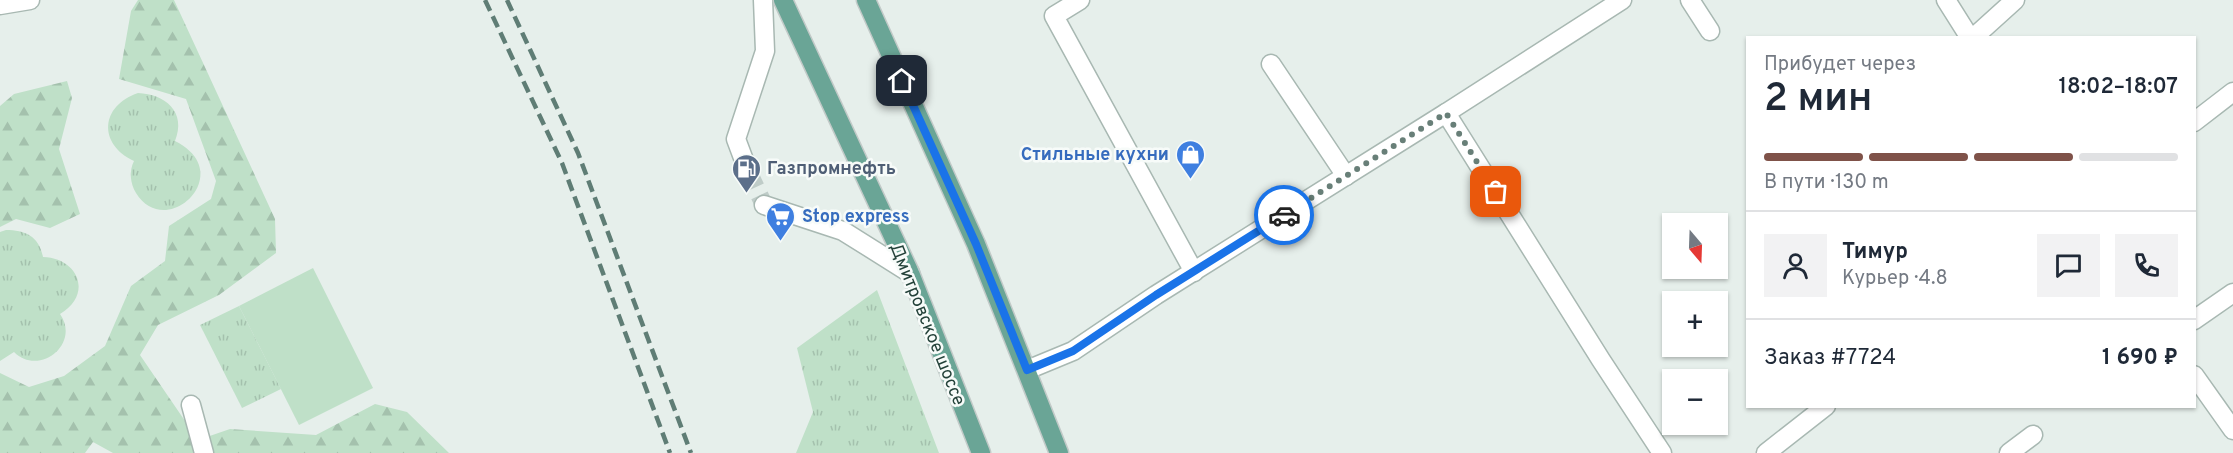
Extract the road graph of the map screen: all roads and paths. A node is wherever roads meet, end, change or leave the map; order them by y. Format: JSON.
{"nodes":[{"id":1,"x":30,"y":0,"type":"edge"},
{"id":2,"x":763,"y":0,"type":"edge"},
{"id":3,"x":783,"y":0,"type":"edge"},
{"id":4,"x":866,"y":0,"type":"edge"},
{"id":5,"x":1080,"y":0,"type":"edge"},
{"id":6,"x":1622,"y":0,"type":"edge"},
{"id":7,"x":1690,"y":0,"type":"edge"},
{"id":8,"x":1946,"y":0,"type":"edge"},
{"id":9,"x":2015,"y":0,"type":"edge"},
{"id":10,"x":0,"y":5,"type":"edge"},
{"id":11,"x":1710,"y":31,"type":"dead end"},
{"id":12,"x":1971,"y":36,"type":"edge"},
{"id":13,"x":1974,"y":36,"type":"edge"},
{"id":14,"x":1271,"y":64,"type":"dead end"},
{"id":15,"x":2233,"y":92,"type":"edge"},
{"id":16,"x":1446,"y":113,"type":"junction"},
{"id":17,"x":2196,"y":120,"type":"edge"},
{"id":18,"x":748,"y":171,"type":"tunnel mouth"},
{"id":19,"x":1346,"y":176,"type":"junction"},
{"id":20,"x":764,"y":206,"type":"dead end"},
{"id":21,"x":1194,"y":272,"type":"junction"},
{"id":22,"x":910,"y":273,"type":"junction"},
{"id":23,"x":2233,"y":293,"type":"edge"},
{"id":24,"x":2196,"y":319,"type":"edge"},
{"id":25,"x":1027,"y":370,"type":"junction"},
{"id":26,"x":2196,"y":378,"type":"edge"},
{"id":27,"x":191,"y":405,"type":"dead end"},
{"id":28,"x":1823,"y":408,"type":"edge"},
{"id":29,"x":2233,"y":429,"type":"edge"},
{"id":30,"x":2033,"y":435,"type":"dead end"},
{"id":31,"x":204,"y":453,"type":"edge"},
{"id":32,"x":981,"y":453,"type":"edge"},
{"id":33,"x":1059,"y":453,"type":"edge"},
{"id":34,"x":1662,"y":453,"type":"edge"},
{"id":35,"x":1766,"y":453,"type":"edge"},
{"id":36,"x":2009,"y":453,"type":"edge"}],
"edges":[{"from":1,"to":10,"type":"street"},
{"from":2,"to":18,"type":"street"},
{"from":3,"to":22,"type":"main road","name":"Дмитровское шоссе"},
{"from":4,"to":25,"type":"main road"},
{"from":5,"to":21,"type":"street"},
{"from":6,"to":16,"type":"street"},
{"from":7,"to":11,"type":"street"},
{"from":8,"to":12,"type":"street"},
{"from":9,"to":13,"type":"street"},
{"from":14,"to":19,"type":"street"},
{"from":15,"to":17,"type":"street"},
{"from":16,"to":19,"type":"street"},
{"from":16,"to":34,"type":"street"},
{"from":19,"to":21,"type":"street"},
{"from":20,"to":22,"type":"street"},
{"from":21,"to":25,"type":"street"},
{"from":22,"to":32,"type":"main road","name":"Дмитровское шоссе"},
{"from":23,"to":24,"type":"street"},
{"from":25,"to":33,"type":"main road"},
{"from":26,"to":29,"type":"street"},
{"from":27,"to":31,"type":"street"},
{"from":28,"to":35,"type":"street"},
{"from":30,"to":36,"type":"street"}]}
